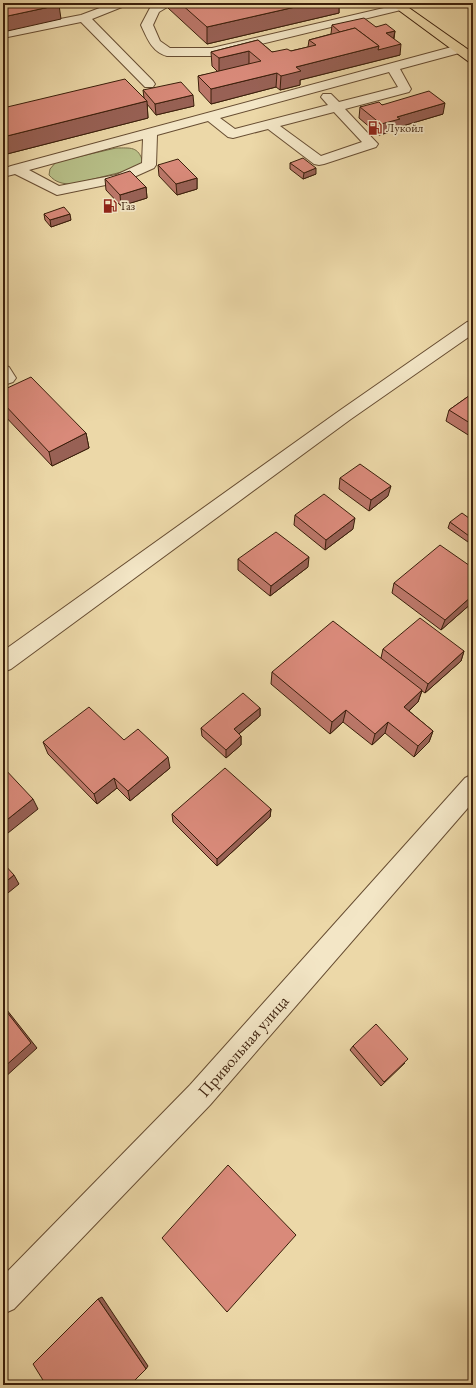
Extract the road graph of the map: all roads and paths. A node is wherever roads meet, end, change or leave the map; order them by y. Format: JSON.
{"nodes":[{"id":1,"x":123,"y":3,"type":"edge"},
{"id":2,"x":168,"y":3,"type":"edge"},
{"id":3,"x":398,"y":5,"type":"edge"},
{"id":4,"x":84,"y":18,"type":"junction"},
{"id":5,"x":3,"y":34,"type":"edge"},
{"id":6,"x":459,"y":49,"type":"junction"},
{"id":7,"x":473,"y":59,"type":"edge"},
{"id":8,"x":393,"y":67,"type":"junction"},
{"id":9,"x":149,"y":84,"type":"dead end"},
{"id":10,"x":318,"y":88,"type":"junction"},
{"id":11,"x":337,"y":106,"type":"junction"},
{"id":12,"x":211,"y":116,"type":"junction"},
{"id":13,"x":270,"y":124,"type":"junction"},
{"id":14,"x":150,"y":133,"type":"junction"},
{"id":15,"x":10,"y":171,"type":"edge"},
{"id":16,"x":473,"y":326,"type":"edge"},
{"id":17,"x":3,"y":662,"type":"edge"},
{"id":18,"x":473,"y":785,"type":"edge"},
{"id":19,"x":3,"y":1298,"type":"edge"}],
"edges":[{"from":1,"to":4,"type":"street"},
{"from":2,"to":3,"type":"street"},
{"from":3,"to":6,"type":"main road"},
{"from":4,"to":5,"type":"street"},
{"from":4,"to":9,"type":"street"},
{"from":6,"to":7,"type":"main road"},
{"from":6,"to":8,"type":"street"},
{"from":8,"to":10,"type":"street"},
{"from":8,"to":11,"type":"street"},
{"from":10,"to":11,"type":"street"},
{"from":10,"to":12,"type":"street"},
{"from":11,"to":13,"type":"street"},
{"from":11,"to":13,"type":"street"},
{"from":12,"to":13,"type":"street"},
{"from":12,"to":14,"type":"street"},
{"from":14,"to":15,"type":"street"},
{"from":14,"to":15,"type":"street"},
{"from":16,"to":17,"type":"street"},
{"from":18,"to":19,"type":"street","name":"Привольная улица"}]}
